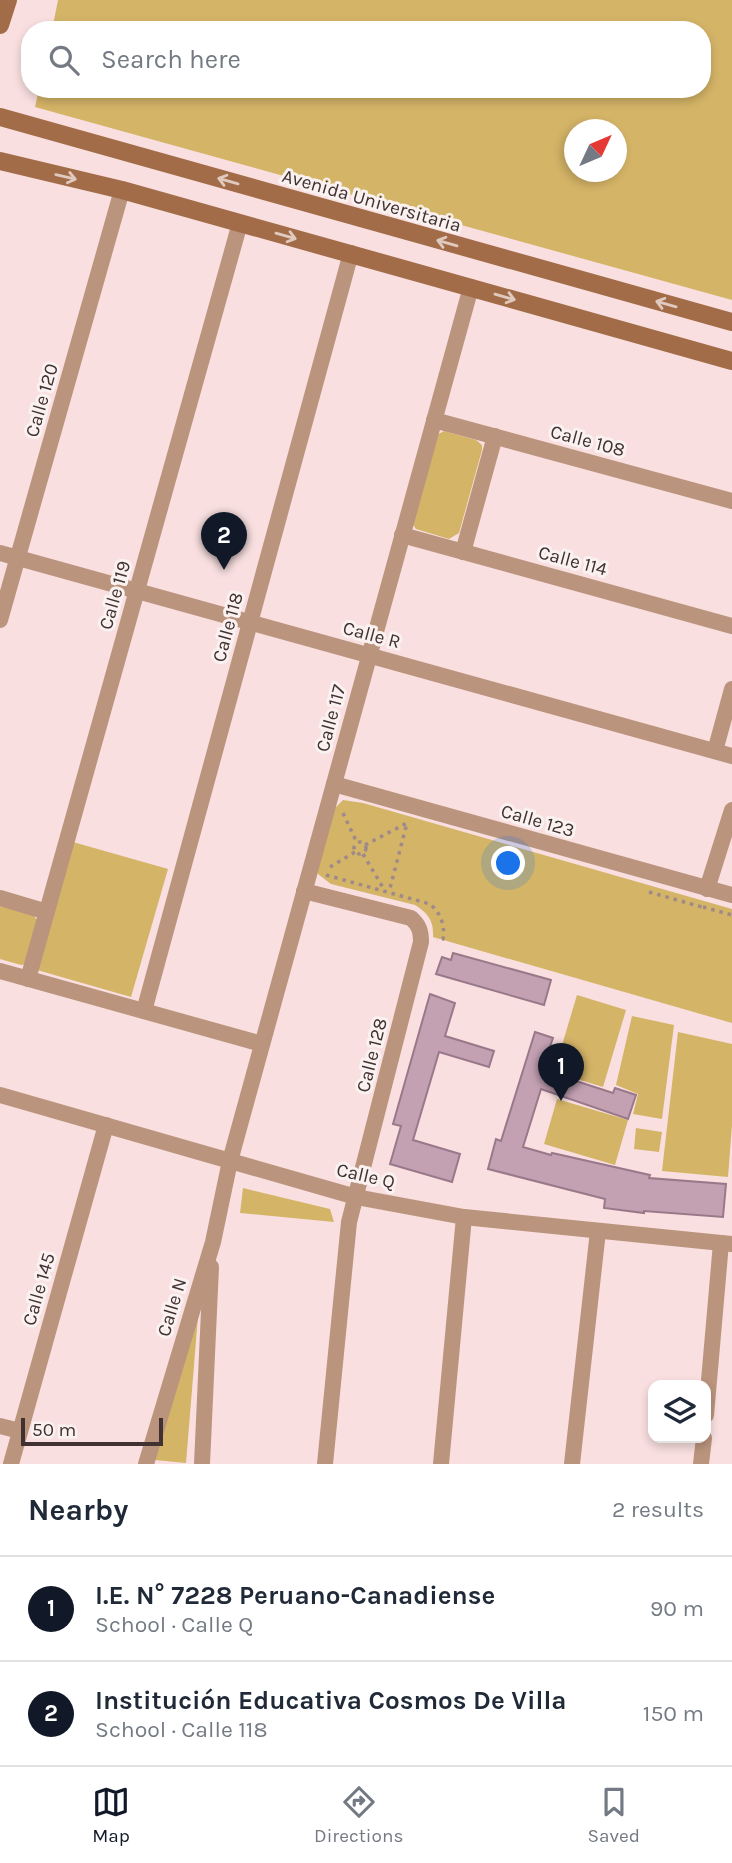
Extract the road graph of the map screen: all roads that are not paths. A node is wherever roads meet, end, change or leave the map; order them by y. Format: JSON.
{"nodes":[{"id":1,"x":8,"y":0,"type":"edge"},
{"id":2,"x":0,"y":25,"type":"edge"},
{"id":3,"x":0,"y":117,"type":"edge"},
{"id":4,"x":0,"y":161,"type":"edge"},
{"id":5,"x":122,"y":190,"type":"junction"},
{"id":6,"x":240,"y":223,"type":"junction"},
{"id":7,"x":351,"y":253,"type":"junction"},
{"id":8,"x":471,"y":287,"type":"junction"},
{"id":9,"x":732,"y":322,"type":"edge"},
{"id":10,"x":732,"y":361,"type":"edge"},
{"id":11,"x":434,"y":420,"type":"junction"},
{"id":12,"x":495,"y":436,"type":"junction"},
{"id":13,"x":732,"y":501,"type":"edge"},
{"id":14,"x":402,"y":535,"type":"junction"},
{"id":15,"x":463,"y":552,"type":"junction"},
{"id":16,"x":0,"y":553,"type":"edge"},
{"id":17,"x":18,"y":558,"type":"junction"},
{"id":18,"x":136,"y":591,"type":"junction"},
{"id":19,"x":0,"y":620,"type":"edge"},
{"id":20,"x":250,"y":622,"type":"junction"},
{"id":21,"x":732,"y":626,"type":"edge"},
{"id":22,"x":369,"y":655,"type":"junction"},
{"id":23,"x":732,"y":689,"type":"edge"},
{"id":24,"x":715,"y":751,"type":"junction"},
{"id":25,"x":732,"y":756,"type":"edge"},
{"id":26,"x":334,"y":784,"type":"junction"},
{"id":27,"x":732,"y":810,"type":"edge"},
{"id":28,"x":708,"y":889,"type":"junction"},
{"id":29,"x":304,"y":891,"type":"junction"},
{"id":30,"x":732,"y":895,"type":"edge"},
{"id":31,"x":0,"y":898,"type":"edge"},
{"id":32,"x":47,"y":912,"type":"junction"},
{"id":33,"x":0,"y":971,"type":"edge"},
{"id":34,"x":28,"y":979,"type":"junction"},
{"id":35,"x":144,"y":1012,"type":"junction"},
{"id":36,"x":262,"y":1044,"type":"junction"},
{"id":37,"x":0,"y":1095,"type":"edge"},
{"id":38,"x":106,"y":1125,"type":"junction"},
{"id":39,"x":230,"y":1161,"type":"junction"},
{"id":40,"x":356,"y":1197,"type":"junction"},
{"id":41,"x":464,"y":1217,"type":"junction"},
{"id":42,"x":598,"y":1231,"type":"junction"},
{"id":43,"x":213,"y":1242,"type":"junction"},
{"id":44,"x":726,"y":1244,"type":"edge"},
{"id":45,"x":710,"y":1380,"type":"edge"},
{"id":46,"x":0,"y":1426,"type":"edge"},
{"id":47,"x":20,"y":1431,"type":"junction"},
{"id":48,"x":703,"y":1443,"type":"edge"},
{"id":49,"x":11,"y":1464,"type":"edge"},
{"id":50,"x":146,"y":1464,"type":"edge"},
{"id":51,"x":202,"y":1464,"type":"edge"},
{"id":52,"x":325,"y":1464,"type":"edge"},
{"id":53,"x":441,"y":1464,"type":"edge"},
{"id":54,"x":572,"y":1464,"type":"edge"},
{"id":55,"x":701,"y":1464,"type":"edge"}],
"edges":[{"from":1,"to":2,"type":"street"},
{"from":9,"to":3,"type":"street","name":"Avenida Universitaria","one_way":true},
{"from":4,"to":5,"type":"street","one_way":true},
{"from":5,"to":6,"type":"street"},
{"from":5,"to":17,"type":"street","name":"Calle 120"},
{"from":6,"to":7,"type":"street","one_way":true},
{"from":6,"to":18,"type":"street","name":"Calle 119"},
{"from":7,"to":8,"type":"street"},
{"from":7,"to":20,"type":"street","name":"Calle 118"},
{"from":8,"to":10,"type":"street","one_way":true},
{"from":8,"to":11,"type":"street","name":"Calle 117"},
{"from":11,"to":12,"type":"street","name":"Calle 108"},
{"from":11,"to":14,"type":"street","name":"Calle 117"},
{"from":12,"to":13,"type":"street","name":"Calle 108"},
{"from":12,"to":15,"type":"street"},
{"from":14,"to":15,"type":"street","name":"Calle 114"},
{"from":14,"to":22,"type":"street","name":"Calle 117"},
{"from":15,"to":21,"type":"street","name":"Calle 114"},
{"from":16,"to":17,"type":"street","name":"Calle R"},
{"from":17,"to":18,"type":"street","name":"Calle R"},
{"from":17,"to":19,"type":"street","name":"Calle 120"},
{"from":18,"to":20,"type":"street","name":"Calle R"},
{"from":18,"to":32,"type":"street","name":"Calle 119"},
{"from":20,"to":22,"type":"street","name":"Calle R"},
{"from":20,"to":35,"type":"street","name":"Calle 118"},
{"from":22,"to":24,"type":"street","name":"Calle R"},
{"from":22,"to":26,"type":"street","name":"Calle 117"},
{"from":23,"to":24,"type":"street"},
{"from":24,"to":25,"type":"street","name":"Calle R"},
{"from":26,"to":28,"type":"street","name":"Calle 123"},
{"from":26,"to":29,"type":"street","name":"Calle 117"},
{"from":27,"to":28,"type":"street"},
{"from":28,"to":30,"type":"street","name":"Calle 123"},
{"from":29,"to":36,"type":"street","name":"Calle 117"},
{"from":29,"to":40,"type":"street","name":"Calle 128"},
{"from":31,"to":32,"type":"street"},
{"from":32,"to":34,"type":"street","name":"Calle 119"},
{"from":33,"to":34,"type":"street"},
{"from":34,"to":35,"type":"street"},
{"from":35,"to":36,"type":"street"},
{"from":36,"to":39,"type":"street","name":"Calle 117"},
{"from":37,"to":38,"type":"street","name":"Calle Q"},
{"from":38,"to":39,"type":"street","name":"Calle Q"},
{"from":38,"to":47,"type":"street","name":"Calle 145"},
{"from":39,"to":40,"type":"street","name":"Calle Q"},
{"from":39,"to":43,"type":"street","name":"Calle N"},
{"from":40,"to":41,"type":"street","name":"Calle Q"},
{"from":40,"to":52,"type":"street","name":"Calle 128"},
{"from":41,"to":42,"type":"street","name":"Calle Q"},
{"from":41,"to":53,"type":"street"},
{"from":42,"to":44,"type":"street","name":"Calle Q"},
{"from":42,"to":54,"type":"street"},
{"from":43,"to":50,"type":"street","name":"Calle N"},
{"from":43,"to":51,"type":"street"},
{"from":44,"to":45,"type":"street"},
{"from":46,"to":47,"type":"street"},
{"from":47,"to":49,"type":"street","name":"Calle 145"},
{"from":48,"to":55,"type":"street"}]}
